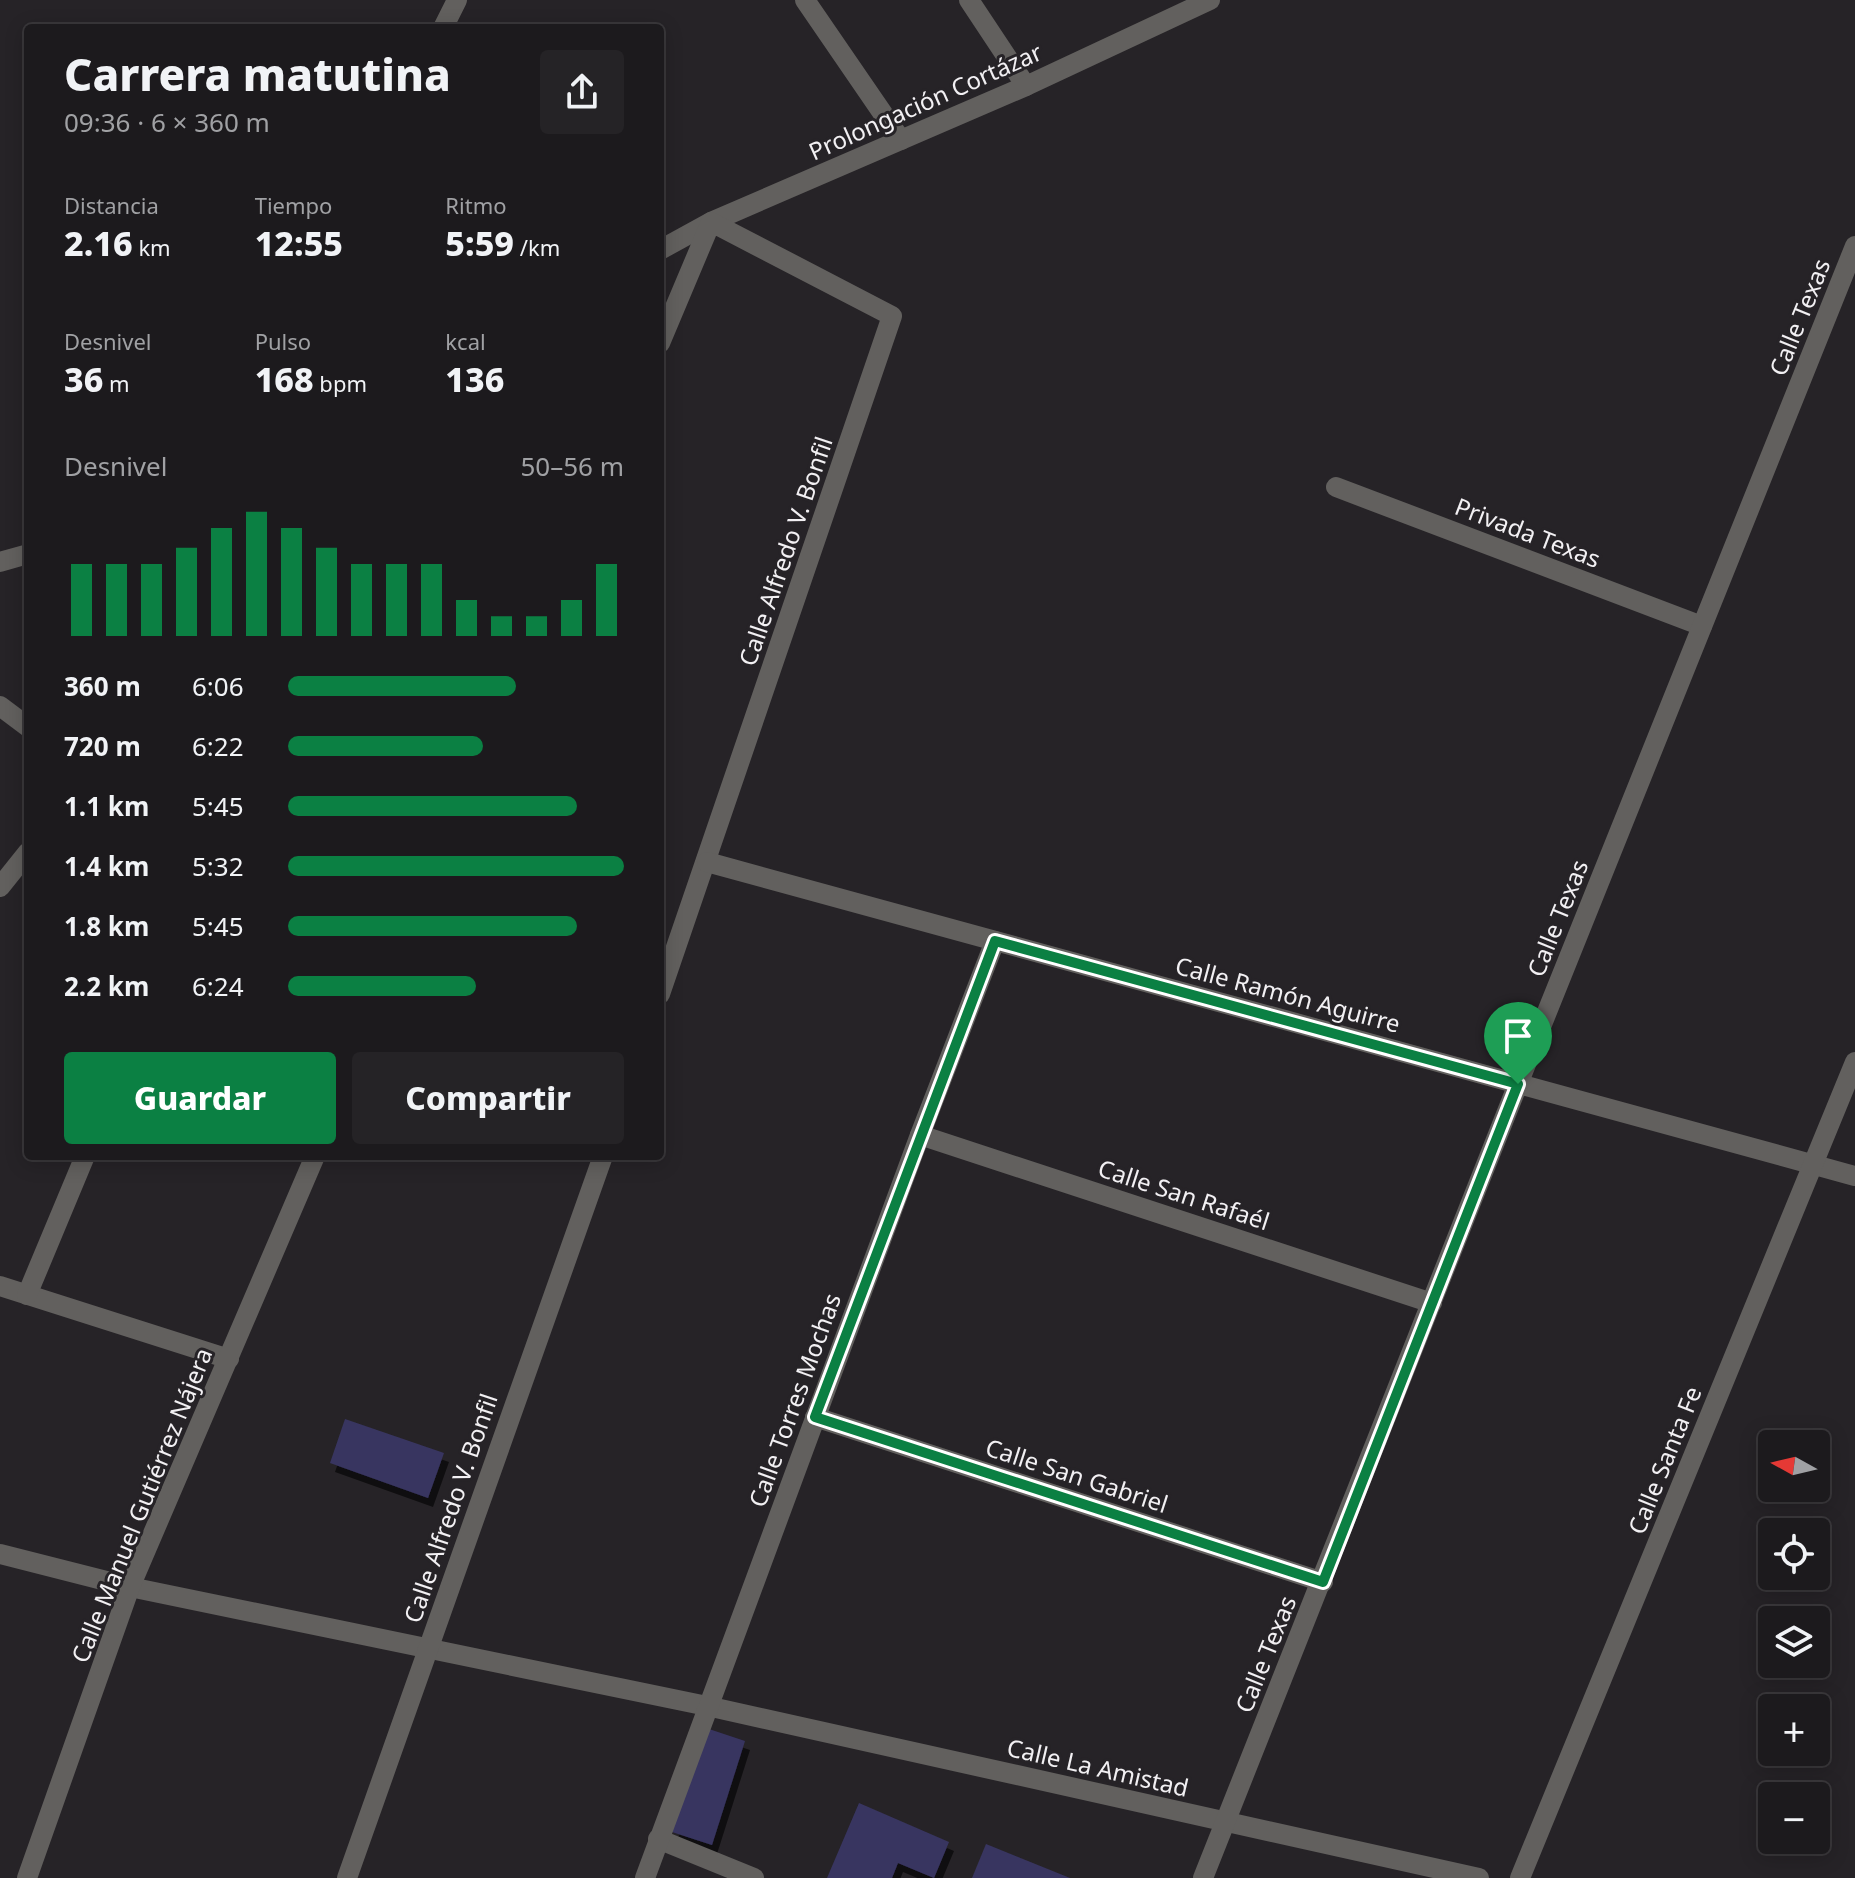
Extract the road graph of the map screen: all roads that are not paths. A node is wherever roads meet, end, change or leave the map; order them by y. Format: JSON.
{"nodes":[{"id":1,"x":457,"y":0,"type":"edge"},
{"id":2,"x":805,"y":0,"type":"edge"},
{"id":3,"x":969,"y":0,"type":"edge"},
{"id":4,"x":1210,"y":0,"type":"edge"},
{"id":5,"x":445,"y":24,"type":"edge"},
{"id":6,"x":1026,"y":86,"type":"junction"},
{"id":7,"x":901,"y":140,"type":"junction"},
{"id":8,"x":711,"y":222,"type":"junction"},
{"id":9,"x":1855,"y":246,"type":"edge"},
{"id":10,"x":664,"y":248,"type":"edge"},
{"id":11,"x":664,"y":334,"type":"edge"},
{"id":12,"x":1336,"y":487,"type":"dead end"},
{"id":13,"x":24,"y":555,"type":"edge"},
{"id":14,"x":0,"y":562,"type":"edge"},
{"id":15,"x":1702,"y":626,"type":"junction"},
{"id":16,"x":0,"y":706,"type":"edge"},
{"id":17,"x":24,"y":724,"type":"edge"},
{"id":18,"x":24,"y":857,"type":"edge"},
{"id":19,"x":707,"y":862,"type":"junction"},
{"id":20,"x":0,"y":887,"type":"edge"},
{"id":21,"x":995,"y":941,"type":"junction"},
{"id":22,"x":664,"y":983,"type":"edge"},
{"id":23,"x":1855,"y":1062,"type":"edge"},
{"id":24,"x":1518,"y":1084,"type":"junction"},
{"id":25,"x":920,"y":1135,"type":"junction"},
{"id":26,"x":83,"y":1160,"type":"edge"},
{"id":27,"x":313,"y":1160,"type":"edge"},
{"id":28,"x":602,"y":1160,"type":"edge"},
{"id":29,"x":1813,"y":1165,"type":"junction"},
{"id":30,"x":1855,"y":1176,"type":"edge"},
{"id":31,"x":0,"y":1286,"type":"edge"},
{"id":32,"x":27,"y":1295,"type":"junction"},
{"id":33,"x":1432,"y":1303,"type":"junction"},
{"id":34,"x":229,"y":1359,"type":"junction"},
{"id":35,"x":815,"y":1417,"type":"junction"},
{"id":36,"x":0,"y":1554,"type":"edge"},
{"id":37,"x":1323,"y":1582,"type":"junction"},
{"id":38,"x":130,"y":1587,"type":"junction"},
{"id":39,"x":428,"y":1649,"type":"junction"},
{"id":40,"x":707,"y":1706,"type":"junction"},
{"id":41,"x":1225,"y":1822,"type":"junction"},
{"id":42,"x":658,"y":1839,"type":"junction"},
{"id":43,"x":27,"y":1878,"type":"edge"},
{"id":44,"x":347,"y":1878,"type":"edge"},
{"id":45,"x":645,"y":1878,"type":"edge"},
{"id":46,"x":754,"y":1878,"type":"edge"},
{"id":47,"x":1203,"y":1878,"type":"edge"},
{"id":48,"x":1479,"y":1878,"type":"edge"},
{"id":49,"x":1520,"y":1878,"type":"edge"}],
"edges":[{"from":1,"to":5,"type":"street"},
{"from":2,"to":7,"type":"street"},
{"from":3,"to":6,"type":"street"},
{"from":4,"to":6,"type":"street","name":"Prolongación Cortázar"},
{"from":6,"to":7,"type":"street","name":"Prolongación Cortázar"},
{"from":7,"to":8,"type":"street","name":"Prolongación Cortázar"},
{"from":8,"to":10,"type":"street","name":"Prolongación Cortázar"},
{"from":8,"to":11,"type":"street"},
{"from":8,"to":19,"type":"street","name":"Calle Alfredo V. Bonfil"},
{"from":9,"to":15,"type":"street","name":"Calle Texas"},
{"from":12,"to":15,"type":"street","name":"Privada Texas"},
{"from":13,"to":14,"type":"street"},
{"from":15,"to":24,"type":"street","name":"Calle Texas"},
{"from":16,"to":17,"type":"street"},
{"from":18,"to":20,"type":"street"},
{"from":19,"to":21,"type":"street","name":"Calle Ramón Aguirre"},
{"from":19,"to":22,"type":"street","name":"Calle Alfredo V. Bonfil"},
{"from":21,"to":24,"type":"street","name":"Calle Ramón Aguirre"},
{"from":21,"to":25,"type":"street","name":"Calle Torres Mochas"},
{"from":23,"to":29,"type":"street","name":"Calle Santa Fe"},
{"from":24,"to":29,"type":"street","name":"Calle Ramón Aguirre"},
{"from":24,"to":33,"type":"street","name":"Calle Texas"},
{"from":25,"to":33,"type":"street","name":"Calle San Rafaél"},
{"from":25,"to":35,"type":"street","name":"Calle Torres Mochas"},
{"from":26,"to":32,"type":"street"},
{"from":27,"to":34,"type":"street","name":"Calle Manuel Gutiérrez Nájera"},
{"from":28,"to":39,"type":"street","name":"Calle Alfredo V. Bonfil"},
{"from":29,"to":30,"type":"street","name":"Calle Ramón Aguirre"},
{"from":29,"to":49,"type":"street","name":"Calle Santa Fe"},
{"from":31,"to":32,"type":"street"},
{"from":32,"to":34,"type":"street"},
{"from":33,"to":37,"type":"street","name":"Calle Texas"},
{"from":34,"to":38,"type":"street","name":"Calle Manuel Gutiérrez Nájera"},
{"from":35,"to":37,"type":"street","name":"Calle San Gabriel"},
{"from":35,"to":40,"type":"street","name":"Calle Torres Mochas"},
{"from":36,"to":38,"type":"street","name":"Calle La Amistad"},
{"from":37,"to":41,"type":"street","name":"Calle Texas"},
{"from":38,"to":39,"type":"street","name":"Calle La Amistad"},
{"from":38,"to":43,"type":"street","name":"Calle Manuel Gutiérrez Nájera"},
{"from":39,"to":40,"type":"street","name":"Calle La Amistad"},
{"from":39,"to":44,"type":"street","name":"Calle Alfredo V. Bonfil"},
{"from":40,"to":41,"type":"street","name":"Calle La Amistad"},
{"from":40,"to":42,"type":"street","name":"Calle Torres Mochas"},
{"from":41,"to":47,"type":"street","name":"Calle Texas"},
{"from":41,"to":48,"type":"street","name":"Calle La Amistad"},
{"from":42,"to":45,"type":"street","name":"Calle Torres Mochas"},
{"from":42,"to":46,"type":"street"}]}
